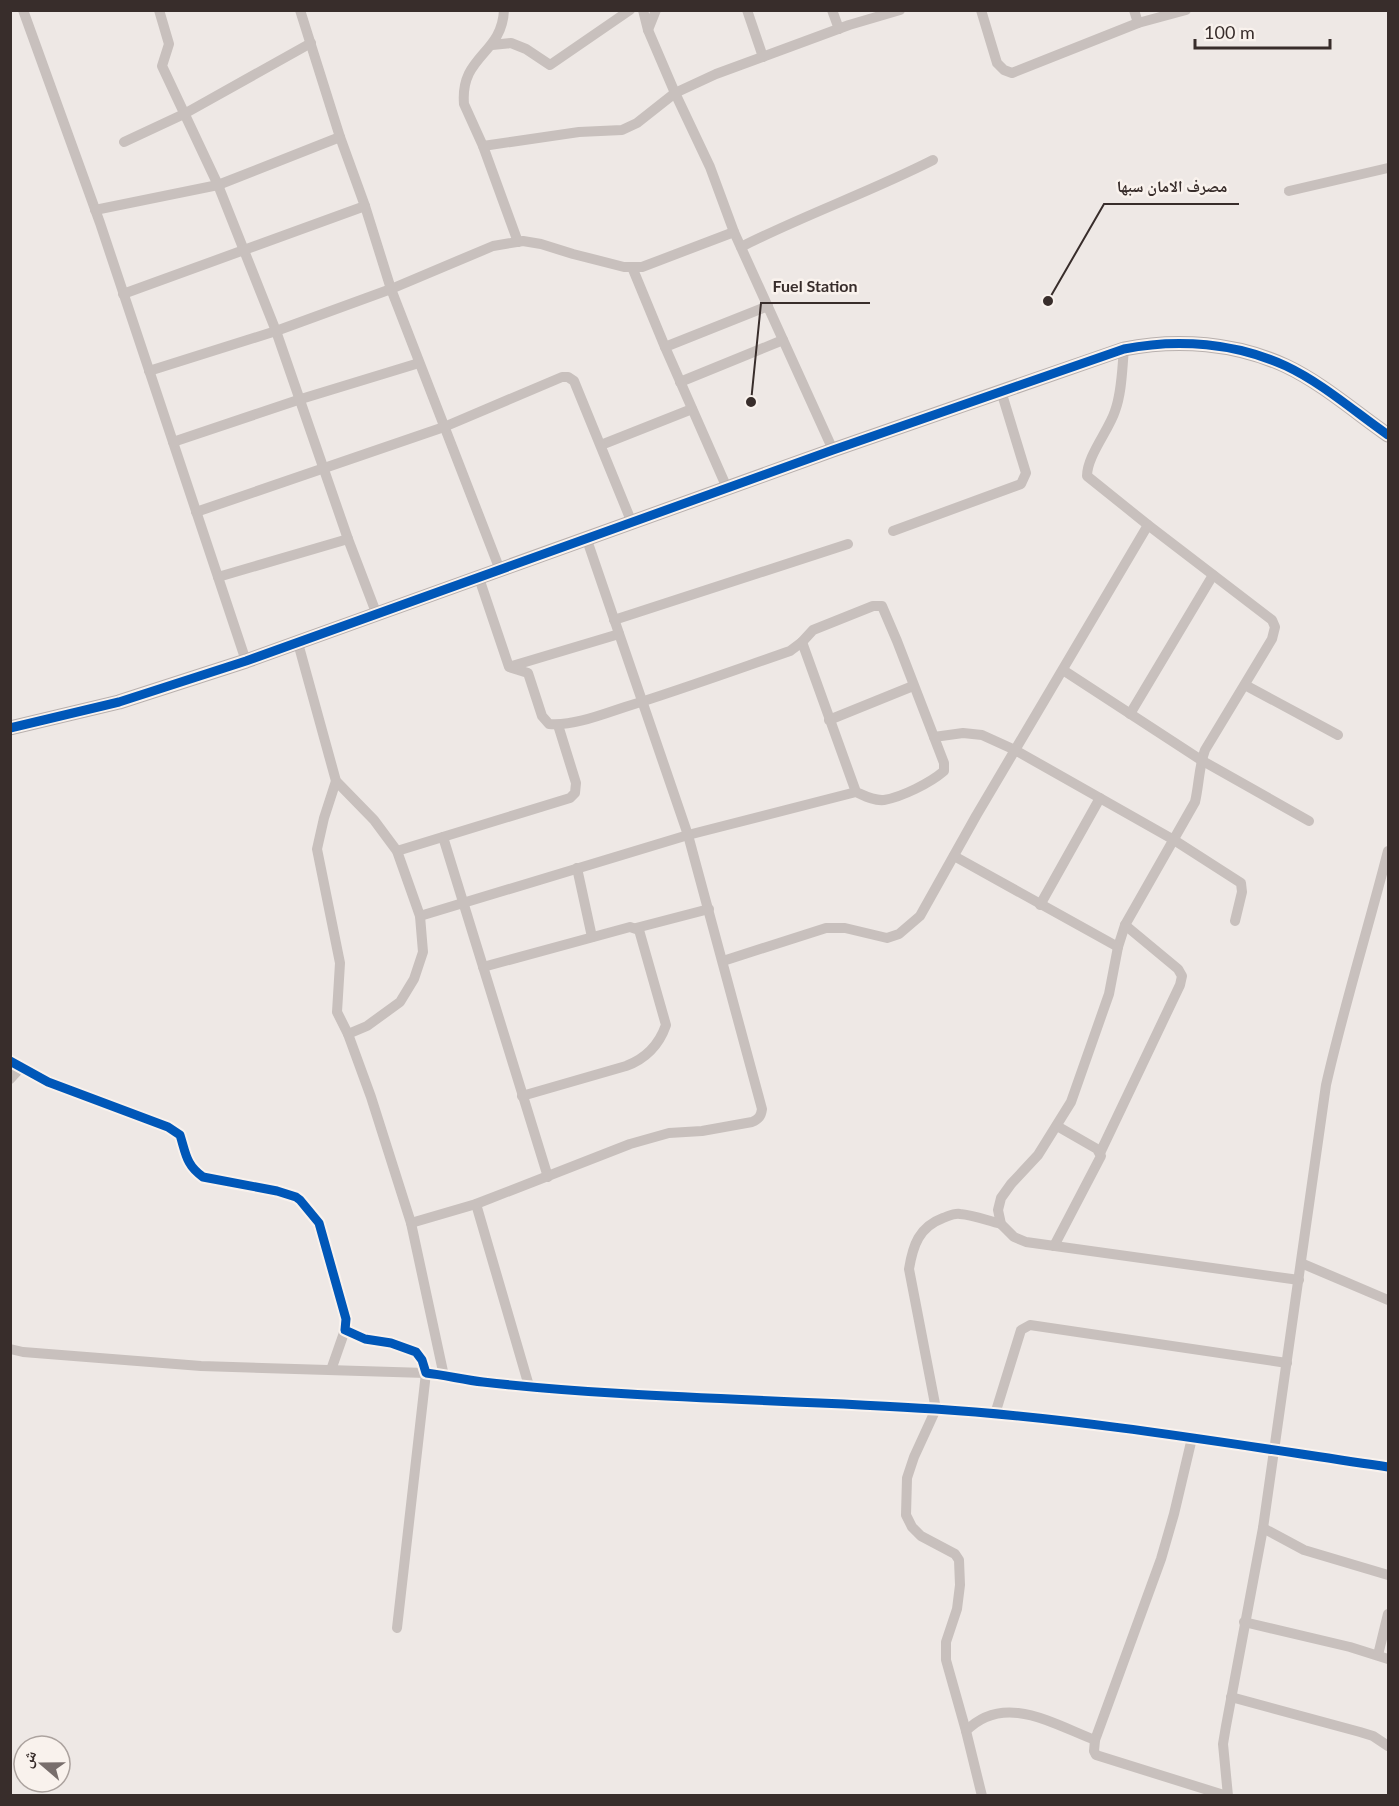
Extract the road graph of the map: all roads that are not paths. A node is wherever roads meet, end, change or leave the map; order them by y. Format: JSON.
{"nodes":[{"id":1,"x":22,"y":10,"type":"edge"},
{"id":2,"x":159,"y":10,"type":"edge"},
{"id":3,"x":300,"y":10,"type":"edge"},
{"id":4,"x":504,"y":10,"type":"edge"},
{"id":5,"x":630,"y":10,"type":"edge"},
{"id":6,"x":643,"y":10,"type":"edge"},
{"id":7,"x":656,"y":10,"type":"edge"},
{"id":8,"x":747,"y":10,"type":"edge"},
{"id":9,"x":832,"y":10,"type":"edge"},
{"id":10,"x":900,"y":10,"type":"edge"},
{"id":11,"x":981,"y":10,"type":"edge"},
{"id":12,"x":1134,"y":10,"type":"edge"},
{"id":13,"x":1186,"y":10,"type":"edge"},
{"id":14,"x":1138,"y":23,"type":"junction"},
{"id":15,"x":839,"y":29,"type":"junction"},
{"id":16,"x":648,"y":30,"type":"junction"},
{"id":17,"x":311,"y":43,"type":"junction"},
{"id":18,"x":492,"y":45,"type":"junction"},
{"id":19,"x":763,"y":57,"type":"junction"},
{"id":20,"x":675,"y":93,"type":"junction"},
{"id":21,"x":184,"y":114,"type":"junction"},
{"id":22,"x":340,"y":137,"type":"junction"},
{"id":23,"x":124,"y":142,"type":"dead end"},
{"id":24,"x":483,"y":146,"type":"junction"},
{"id":25,"x":933,"y":160,"type":"dead end"},
{"id":26,"x":1389,"y":168,"type":"edge"},
{"id":27,"x":218,"y":184,"type":"junction"},
{"id":28,"x":1289,"y":191,"type":"dead end"},
{"id":29,"x":365,"y":206,"type":"junction"},
{"id":30,"x":95,"y":210,"type":"junction"},
{"id":31,"x":734,"y":232,"type":"junction"},
{"id":32,"x":518,"y":242,"type":"junction"},
{"id":33,"x":741,"y":247,"type":"junction"},
{"id":34,"x":243,"y":251,"type":"junction"},
{"id":35,"x":632,"y":267,"type":"junction"},
{"id":36,"x":391,"y":289,"type":"junction"},
{"id":37,"x":123,"y":294,"type":"junction"},
{"id":38,"x":768,"y":306,"type":"junction"},
{"id":39,"x":276,"y":331,"type":"junction"},
{"id":40,"x":783,"y":340,"type":"junction"},
{"id":41,"x":664,"y":347,"type":"junction"},
{"id":42,"x":1124,"y":349,"type":"junction"},
{"id":43,"x":419,"y":363,"type":"junction"},
{"id":44,"x":149,"y":371,"type":"junction"},
{"id":45,"x":680,"y":382,"type":"junction"},
{"id":46,"x":1001,"y":391,"type":"junction"},
{"id":47,"x":301,"y":399,"type":"junction"},
{"id":48,"x":692,"y":409,"type":"junction"},
{"id":49,"x":444,"y":427,"type":"junction"},
{"id":50,"x":1388,"y":433,"type":"edge"},
{"id":51,"x":172,"y":442,"type":"junction"},
{"id":52,"x":601,"y":446,"type":"junction"},
{"id":53,"x":832,"y":450,"type":"junction"},
{"id":54,"x":324,"y":470,"type":"junction"},
{"id":55,"x":727,"y":488,"type":"junction"},
{"id":56,"x":196,"y":512,"type":"junction"},
{"id":57,"x":632,"y":523,"type":"junction"},
{"id":58,"x":1148,"y":525,"type":"junction"},
{"id":59,"x":893,"y":531,"type":"dead end"},
{"id":60,"x":348,"y":539,"type":"junction"},
{"id":61,"x":586,"y":540,"type":"junction"},
{"id":62,"x":848,"y":544,"type":"dead end"},
{"id":63,"x":500,"y":570,"type":"junction"},
{"id":64,"x":1213,"y":575,"type":"junction"},
{"id":65,"x":218,"y":577,"type":"junction"},
{"id":66,"x":479,"y":578,"type":"junction"},
{"id":67,"x":377,"y":615,"type":"junction"},
{"id":68,"x":614,"y":620,"type":"junction"},
{"id":69,"x":619,"y":634,"type":"junction"},
{"id":70,"x":802,"y":642,"type":"junction"},
{"id":71,"x":298,"y":643,"type":"junction"},
{"id":72,"x":246,"y":661,"type":"junction"},
{"id":73,"x":509,"y":667,"type":"junction"},
{"id":74,"x":1064,"y":670,"type":"junction"},
{"id":75,"x":1245,"y":685,"type":"junction"},
{"id":76,"x":913,"y":686,"type":"junction"},
{"id":77,"x":642,"y":702,"type":"junction"},
{"id":78,"x":1130,"y":714,"type":"junction"},
{"id":79,"x":829,"y":720,"type":"junction"},
{"id":80,"x":558,"y":725,"type":"junction"},
{"id":81,"x":10,"y":728,"type":"edge"},
{"id":82,"x":1338,"y":735,"type":"dead end"},
{"id":83,"x":934,"y":737,"type":"junction"},
{"id":84,"x":1015,"y":750,"type":"junction"},
{"id":85,"x":1201,"y":760,"type":"junction"},
{"id":86,"x":336,"y":781,"type":"junction"},
{"id":87,"x":856,"y":792,"type":"junction"},
{"id":88,"x":1100,"y":798,"type":"junction"},
{"id":89,"x":1309,"y":821,"type":"dead end"},
{"id":90,"x":688,"y":835,"type":"junction"},
{"id":91,"x":442,"y":837,"type":"junction"},
{"id":92,"x":1174,"y":840,"type":"junction"},
{"id":93,"x":397,"y":851,"type":"junction"},
{"id":94,"x":1389,"y":851,"type":"edge"},
{"id":95,"x":954,"y":856,"type":"junction"},
{"id":96,"x":577,"y":868,"type":"junction"},
{"id":97,"x":464,"y":903,"type":"junction"},
{"id":98,"x":1040,"y":905,"type":"junction"},
{"id":99,"x":708,"y":909,"type":"junction"},
{"id":100,"x":420,"y":916,"type":"junction"},
{"id":101,"x":1235,"y":921,"type":"dead end"},
{"id":102,"x":1125,"y":925,"type":"junction"},
{"id":103,"x":636,"y":928,"type":"junction"},
{"id":104,"x":592,"y":937,"type":"junction"},
{"id":105,"x":1118,"y":947,"type":"junction"},
{"id":106,"x":723,"y":961,"type":"junction"},
{"id":107,"x":483,"y":967,"type":"junction"},
{"id":108,"x":348,"y":1034,"type":"junction"},
{"id":109,"x":10,"y":1061,"type":"edge"},
{"id":110,"x":21,"y":1067,"type":"junction"},
{"id":111,"x":10,"y":1078,"type":"edge"},
{"id":112,"x":522,"y":1096,"type":"junction"},
{"id":113,"x":1057,"y":1126,"type":"junction"},
{"id":114,"x":1101,"y":1153,"type":"junction"},
{"id":115,"x":548,"y":1177,"type":"junction"},
{"id":116,"x":476,"y":1204,"type":"junction"},
{"id":117,"x":411,"y":1223,"type":"junction"},
{"id":118,"x":1001,"y":1224,"type":"junction"},
{"id":119,"x":1054,"y":1246,"type":"junction"},
{"id":120,"x":1301,"y":1263,"type":"junction"},
{"id":121,"x":1299,"y":1280,"type":"junction"},
{"id":122,"x":1389,"y":1300,"type":"edge"},
{"id":123,"x":345,"y":1330,"type":"junction"},
{"id":124,"x":10,"y":1349,"type":"edge"},
{"id":125,"x":1287,"y":1363,"type":"junction"},
{"id":126,"x":331,"y":1370,"type":"junction"},
{"id":127,"x":426,"y":1373,"type":"junction"},
{"id":128,"x":444,"y":1376,"type":"junction"},
{"id":129,"x":529,"y":1386,"type":"junction"},
{"id":130,"x":936,"y":1409,"type":"junction"},
{"id":131,"x":995,"y":1414,"type":"junction"},
{"id":132,"x":1192,"y":1438,"type":"junction"},
{"id":133,"x":1274,"y":1450,"type":"junction"},
{"id":134,"x":1389,"y":1467,"type":"edge"},
{"id":135,"x":1263,"y":1528,"type":"junction"},
{"id":136,"x":1389,"y":1575,"type":"edge"},
{"id":137,"x":1389,"y":1614,"type":"edge"},
{"id":138,"x":1244,"y":1622,"type":"junction"},
{"id":139,"x":397,"y":1628,"type":"dead end"},
{"id":140,"x":1383,"y":1657,"type":"edge"},
{"id":141,"x":1231,"y":1697,"type":"junction"},
{"id":142,"x":966,"y":1731,"type":"junction"},
{"id":143,"x":1095,"y":1740,"type":"junction"},
{"id":144,"x":1389,"y":1746,"type":"edge"},
{"id":145,"x":982,"y":1796,"type":"edge"},
{"id":146,"x":1228,"y":1796,"type":"edge"}],
"edges":[{"from":1,"to":30,"type":"street"},
{"from":2,"to":21,"type":"street"},
{"from":3,"to":17,"type":"street"},
{"from":4,"to":18,"type":"street"},
{"from":5,"to":18,"type":"street"},
{"from":6,"to":16,"type":"street"},
{"from":7,"to":16,"type":"street"},
{"from":8,"to":19,"type":"street"},
{"from":9,"to":15,"type":"street"},
{"from":10,"to":15,"type":"street"},
{"from":11,"to":14,"type":"street"},
{"from":12,"to":14,"type":"street"},
{"from":13,"to":14,"type":"street"},
{"from":15,"to":19,"type":"street"},
{"from":16,"to":20,"type":"street"},
{"from":17,"to":21,"type":"street"},
{"from":17,"to":22,"type":"street"},
{"from":18,"to":24,"type":"street"},
{"from":19,"to":20,"type":"street"},
{"from":20,"to":24,"type":"street"},
{"from":20,"to":31,"type":"street"},
{"from":21,"to":23,"type":"street"},
{"from":21,"to":27,"type":"street"},
{"from":22,"to":27,"type":"street"},
{"from":22,"to":29,"type":"street"},
{"from":24,"to":32,"type":"street"},
{"from":25,"to":33,"type":"street"},
{"from":26,"to":28,"type":"street"},
{"from":27,"to":30,"type":"street"},
{"from":27,"to":34,"type":"street"},
{"from":29,"to":34,"type":"street"},
{"from":29,"to":36,"type":"street"},
{"from":30,"to":37,"type":"street"},
{"from":31,"to":33,"type":"street"},
{"from":31,"to":35,"type":"street"},
{"from":32,"to":35,"type":"street"},
{"from":32,"to":36,"type":"street"},
{"from":33,"to":38,"type":"street"},
{"from":34,"to":37,"type":"street"},
{"from":34,"to":39,"type":"street"},
{"from":35,"to":41,"type":"street"},
{"from":36,"to":39,"type":"street"},
{"from":36,"to":43,"type":"street"},
{"from":37,"to":44,"type":"street"},
{"from":38,"to":40,"type":"street"},
{"from":38,"to":41,"type":"street"},
{"from":39,"to":44,"type":"street"},
{"from":39,"to":47,"type":"street"},
{"from":40,"to":45,"type":"street"},
{"from":40,"to":53,"type":"street"},
{"from":41,"to":45,"type":"street"},
{"from":42,"to":46,"type":"street"},
{"from":42,"to":50,"type":"street"},
{"from":42,"to":58,"type":"street"},
{"from":43,"to":47,"type":"street"},
{"from":43,"to":49,"type":"street"},
{"from":44,"to":51,"type":"street"},
{"from":45,"to":48,"type":"street"},
{"from":46,"to":53,"type":"street"},
{"from":46,"to":59,"type":"street"},
{"from":47,"to":51,"type":"street"},
{"from":47,"to":54,"type":"street"},
{"from":48,"to":52,"type":"street"},
{"from":48,"to":55,"type":"street"},
{"from":49,"to":52,"type":"street"},
{"from":49,"to":54,"type":"street"},
{"from":49,"to":63,"type":"street"},
{"from":51,"to":56,"type":"street"},
{"from":52,"to":57,"type":"street"},
{"from":53,"to":55,"type":"street"},
{"from":54,"to":56,"type":"street"},
{"from":54,"to":60,"type":"street"},
{"from":55,"to":57,"type":"street"},
{"from":56,"to":65,"type":"street"},
{"from":57,"to":61,"type":"street"},
{"from":58,"to":64,"type":"street"},
{"from":58,"to":74,"type":"street"},
{"from":60,"to":65,"type":"street"},
{"from":60,"to":67,"type":"street"},
{"from":61,"to":63,"type":"street"},
{"from":61,"to":68,"type":"street"},
{"from":62,"to":68,"type":"street"},
{"from":63,"to":66,"type":"street"},
{"from":64,"to":75,"type":"street"},
{"from":64,"to":78,"type":"street"},
{"from":65,"to":72,"type":"street"},
{"from":66,"to":67,"type":"street"},
{"from":66,"to":73,"type":"street"},
{"from":67,"to":71,"type":"street"},
{"from":68,"to":69,"type":"street"},
{"from":69,"to":73,"type":"street"},
{"from":69,"to":77,"type":"street"},
{"from":70,"to":76,"type":"street"},
{"from":70,"to":77,"type":"street"},
{"from":70,"to":79,"type":"street"},
{"from":71,"to":72,"type":"street"},
{"from":71,"to":86,"type":"street"},
{"from":72,"to":81,"type":"street"},
{"from":73,"to":80,"type":"street"},
{"from":74,"to":78,"type":"street"},
{"from":74,"to":84,"type":"street"},
{"from":75,"to":82,"type":"street"},
{"from":75,"to":85,"type":"street"},
{"from":76,"to":79,"type":"street"},
{"from":76,"to":83,"type":"street"},
{"from":77,"to":80,"type":"street"},
{"from":77,"to":90,"type":"street"},
{"from":78,"to":85,"type":"street"},
{"from":79,"to":87,"type":"street"},
{"from":80,"to":91,"type":"street"},
{"from":83,"to":84,"type":"street"},
{"from":83,"to":87,"type":"street"},
{"from":84,"to":88,"type":"street"},
{"from":84,"to":95,"type":"street"},
{"from":85,"to":89,"type":"street"},
{"from":85,"to":92,"type":"street"},
{"from":86,"to":93,"type":"street"},
{"from":86,"to":108,"type":"street"},
{"from":87,"to":90,"type":"street"},
{"from":88,"to":92,"type":"street"},
{"from":88,"to":98,"type":"street"},
{"from":90,"to":96,"type":"street"},
{"from":90,"to":99,"type":"street"},
{"from":91,"to":93,"type":"street"},
{"from":91,"to":97,"type":"street"},
{"from":92,"to":101,"type":"street"},
{"from":92,"to":102,"type":"street"},
{"from":93,"to":100,"type":"street"},
{"from":94,"to":120,"type":"street"},
{"from":95,"to":98,"type":"street"},
{"from":95,"to":106,"type":"street"},
{"from":96,"to":97,"type":"street"},
{"from":96,"to":104,"type":"street"},
{"from":97,"to":100,"type":"street"},
{"from":97,"to":107,"type":"street"},
{"from":98,"to":105,"type":"street"},
{"from":99,"to":103,"type":"street"},
{"from":99,"to":106,"type":"street"},
{"from":100,"to":108,"type":"street"},
{"from":102,"to":105,"type":"street"},
{"from":102,"to":114,"type":"street"},
{"from":103,"to":104,"type":"street"},
{"from":103,"to":112,"type":"street"},
{"from":104,"to":107,"type":"street"},
{"from":105,"to":113,"type":"street"},
{"from":106,"to":115,"type":"street"},
{"from":107,"to":112,"type":"street"},
{"from":108,"to":117,"type":"street"},
{"from":109,"to":110,"type":"street"},
{"from":110,"to":111,"type":"street"},
{"from":110,"to":123,"type":"street"},
{"from":112,"to":115,"type":"street"},
{"from":113,"to":114,"type":"street"},
{"from":113,"to":118,"type":"street"},
{"from":114,"to":119,"type":"street"},
{"from":115,"to":116,"type":"street"},
{"from":116,"to":117,"type":"street"},
{"from":116,"to":129,"type":"street"},
{"from":117,"to":128,"type":"street"},
{"from":118,"to":119,"type":"street"},
{"from":118,"to":130,"type":"street"},
{"from":119,"to":121,"type":"street"},
{"from":120,"to":121,"type":"street"},
{"from":120,"to":122,"type":"street"},
{"from":121,"to":125,"type":"street"},
{"from":123,"to":126,"type":"street"},
{"from":123,"to":127,"type":"street"},
{"from":124,"to":126,"type":"street"},
{"from":125,"to":131,"type":"street"},
{"from":125,"to":133,"type":"street"},
{"from":126,"to":127,"type":"street"},
{"from":127,"to":128,"type":"street"},
{"from":127,"to":139,"type":"street"},
{"from":128,"to":129,"type":"street"},
{"from":129,"to":130,"type":"street"},
{"from":130,"to":131,"type":"street"},
{"from":130,"to":142,"type":"street"},
{"from":131,"to":132,"type":"street"},
{"from":132,"to":133,"type":"street"},
{"from":132,"to":143,"type":"street"},
{"from":133,"to":134,"type":"street"},
{"from":133,"to":135,"type":"street"},
{"from":135,"to":136,"type":"street"},
{"from":135,"to":138,"type":"street"},
{"from":137,"to":140,"type":"street"},
{"from":138,"to":140,"type":"street"},
{"from":138,"to":141,"type":"street"},
{"from":141,"to":144,"type":"street"},
{"from":141,"to":146,"type":"street"},
{"from":142,"to":143,"type":"street"},
{"from":142,"to":145,"type":"street"},
{"from":143,"to":146,"type":"street"}]}
